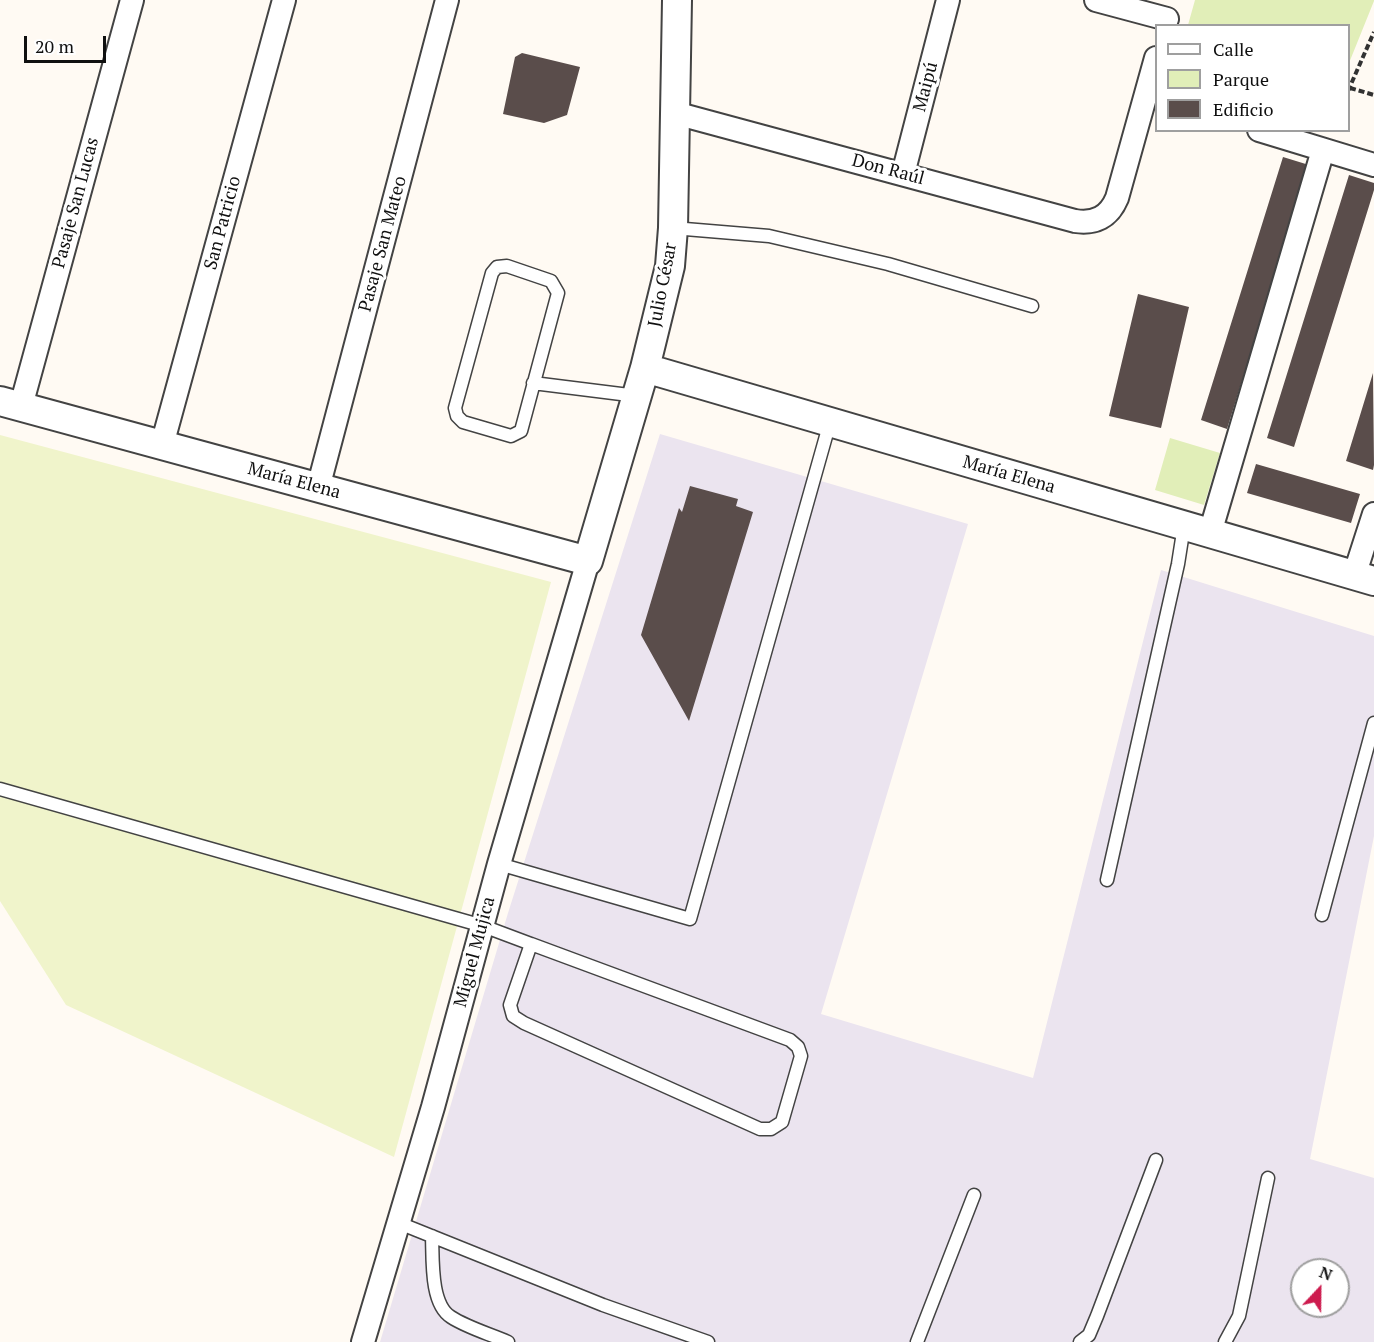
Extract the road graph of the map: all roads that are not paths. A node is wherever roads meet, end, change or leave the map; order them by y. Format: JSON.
{"nodes":[{"id":1,"x":132,"y":0,"type":"edge"},
{"id":2,"x":285,"y":0,"type":"edge"},
{"id":3,"x":447,"y":0,"type":"edge"},
{"id":4,"x":677,"y":0,"type":"edge"},
{"id":5,"x":948,"y":0,"type":"edge"},
{"id":6,"x":1096,"y":0,"type":"edge"},
{"id":7,"x":1168,"y":15,"type":"edge"},
{"id":8,"x":1155,"y":66,"type":"edge"},
{"id":9,"x":1151,"y":97,"type":"edge"},
{"id":10,"x":675,"y":113,"type":"junction"},
{"id":11,"x":1265,"y":132,"type":"edge"},
{"id":12,"x":1323,"y":150,"type":"junction"},
{"id":13,"x":1374,"y":165,"type":"edge"},
{"id":14,"x":903,"y":174,"type":"junction"},
{"id":15,"x":673,"y":228,"type":"junction"},
{"id":16,"x":1032,"y":306,"type":"dead end"},
{"id":17,"x":645,"y":368,"type":"junction"},
{"id":18,"x":533,"y":383,"type":"junction"},
{"id":19,"x":637,"y":396,"type":"junction"},
{"id":20,"x":11,"y":404,"type":"edge"},
{"id":21,"x":830,"y":423,"type":"junction"},
{"id":22,"x":162,"y":445,"type":"junction"},
{"id":23,"x":318,"y":488,"type":"junction"},
{"id":24,"x":1374,"y":514,"type":"edge"},
{"id":25,"x":1197,"y":530,"type":"junction"},
{"id":26,"x":588,"y":561,"type":"junction"},
{"id":27,"x":1364,"y":578,"type":"edge"},
{"id":28,"x":1374,"y":723,"type":"edge"},
{"id":29,"x":0,"y":789,"type":"edge"},
{"id":30,"x":499,"y":864,"type":"junction"},
{"id":31,"x":1107,"y":880,"type":"dead end"},
{"id":32,"x":1322,"y":915,"type":"dead end"},
{"id":33,"x":483,"y":926,"type":"junction"},
{"id":34,"x":531,"y":944,"type":"junction"},
{"id":35,"x":1156,"y":1160,"type":"dead end"},
{"id":36,"x":1269,"y":1178,"type":"dead end"},
{"id":37,"x":974,"y":1195,"type":"dead end"},
{"id":38,"x":399,"y":1223,"type":"junction"},
{"id":39,"x":432,"y":1236,"type":"junction"},
{"id":40,"x":363,"y":1342,"type":"edge"},
{"id":41,"x":508,"y":1342,"type":"edge"},
{"id":42,"x":708,"y":1342,"type":"edge"},
{"id":43,"x":917,"y":1342,"type":"edge"},
{"id":44,"x":1080,"y":1342,"type":"edge"},
{"id":45,"x":1225,"y":1342,"type":"edge"}],
"edges":[{"from":1,"to":20,"type":"street","name":"Pasaje San Lucas"},
{"from":2,"to":22,"type":"street","name":"San Patricio"},
{"from":3,"to":23,"type":"street","name":"Pasaje San Mateo"},
{"from":4,"to":10,"type":"street","name":"Julio César"},
{"from":5,"to":14,"type":"street","name":"Maipú"},
{"from":6,"to":7,"type":"street"},
{"from":8,"to":9,"type":"street"},
{"from":9,"to":14,"type":"street","name":"Don Raúl"},
{"from":10,"to":14,"type":"street","name":"Don Raúl"},
{"from":10,"to":15,"type":"street","name":"Julio César"},
{"from":11,"to":12,"type":"street"},
{"from":12,"to":13,"type":"street"},
{"from":12,"to":25,"type":"street"},
{"from":15,"to":16,"type":"lane"},
{"from":15,"to":17,"type":"street","name":"Julio César"},
{"from":17,"to":19,"type":"street","name":"Julio César"},
{"from":17,"to":21,"type":"street","name":"María Elena"},
{"from":18,"to":18,"type":"lane"},
{"from":18,"to":19,"type":"lane"},
{"from":19,"to":26,"type":"street","name":"Julio César"},
{"from":20,"to":22,"type":"street","name":"María Elena"},
{"from":21,"to":25,"type":"street","name":"María Elena"},
{"from":21,"to":30,"type":"lane"},
{"from":22,"to":23,"type":"street","name":"María Elena"},
{"from":23,"to":26,"type":"street","name":"María Elena"},
{"from":24,"to":27,"type":"street"},
{"from":25,"to":27,"type":"street","name":"María Elena"},
{"from":25,"to":31,"type":"lane"},
{"from":26,"to":30,"type":"street","name":"Miguel Mujica"},
{"from":28,"to":32,"type":"lane"},
{"from":29,"to":33,"type":"lane"},
{"from":30,"to":33,"type":"street","name":"Miguel Mujica"},
{"from":33,"to":34,"type":"lane"},
{"from":33,"to":38,"type":"street","name":"Miguel Mujica"},
{"from":34,"to":34,"type":"lane"},
{"from":35,"to":44,"type":"lane"},
{"from":36,"to":45,"type":"lane"},
{"from":37,"to":43,"type":"lane"},
{"from":38,"to":39,"type":"lane"},
{"from":38,"to":40,"type":"street","name":"Miguel Mujica"},
{"from":39,"to":41,"type":"lane"},
{"from":39,"to":42,"type":"lane"}]}
